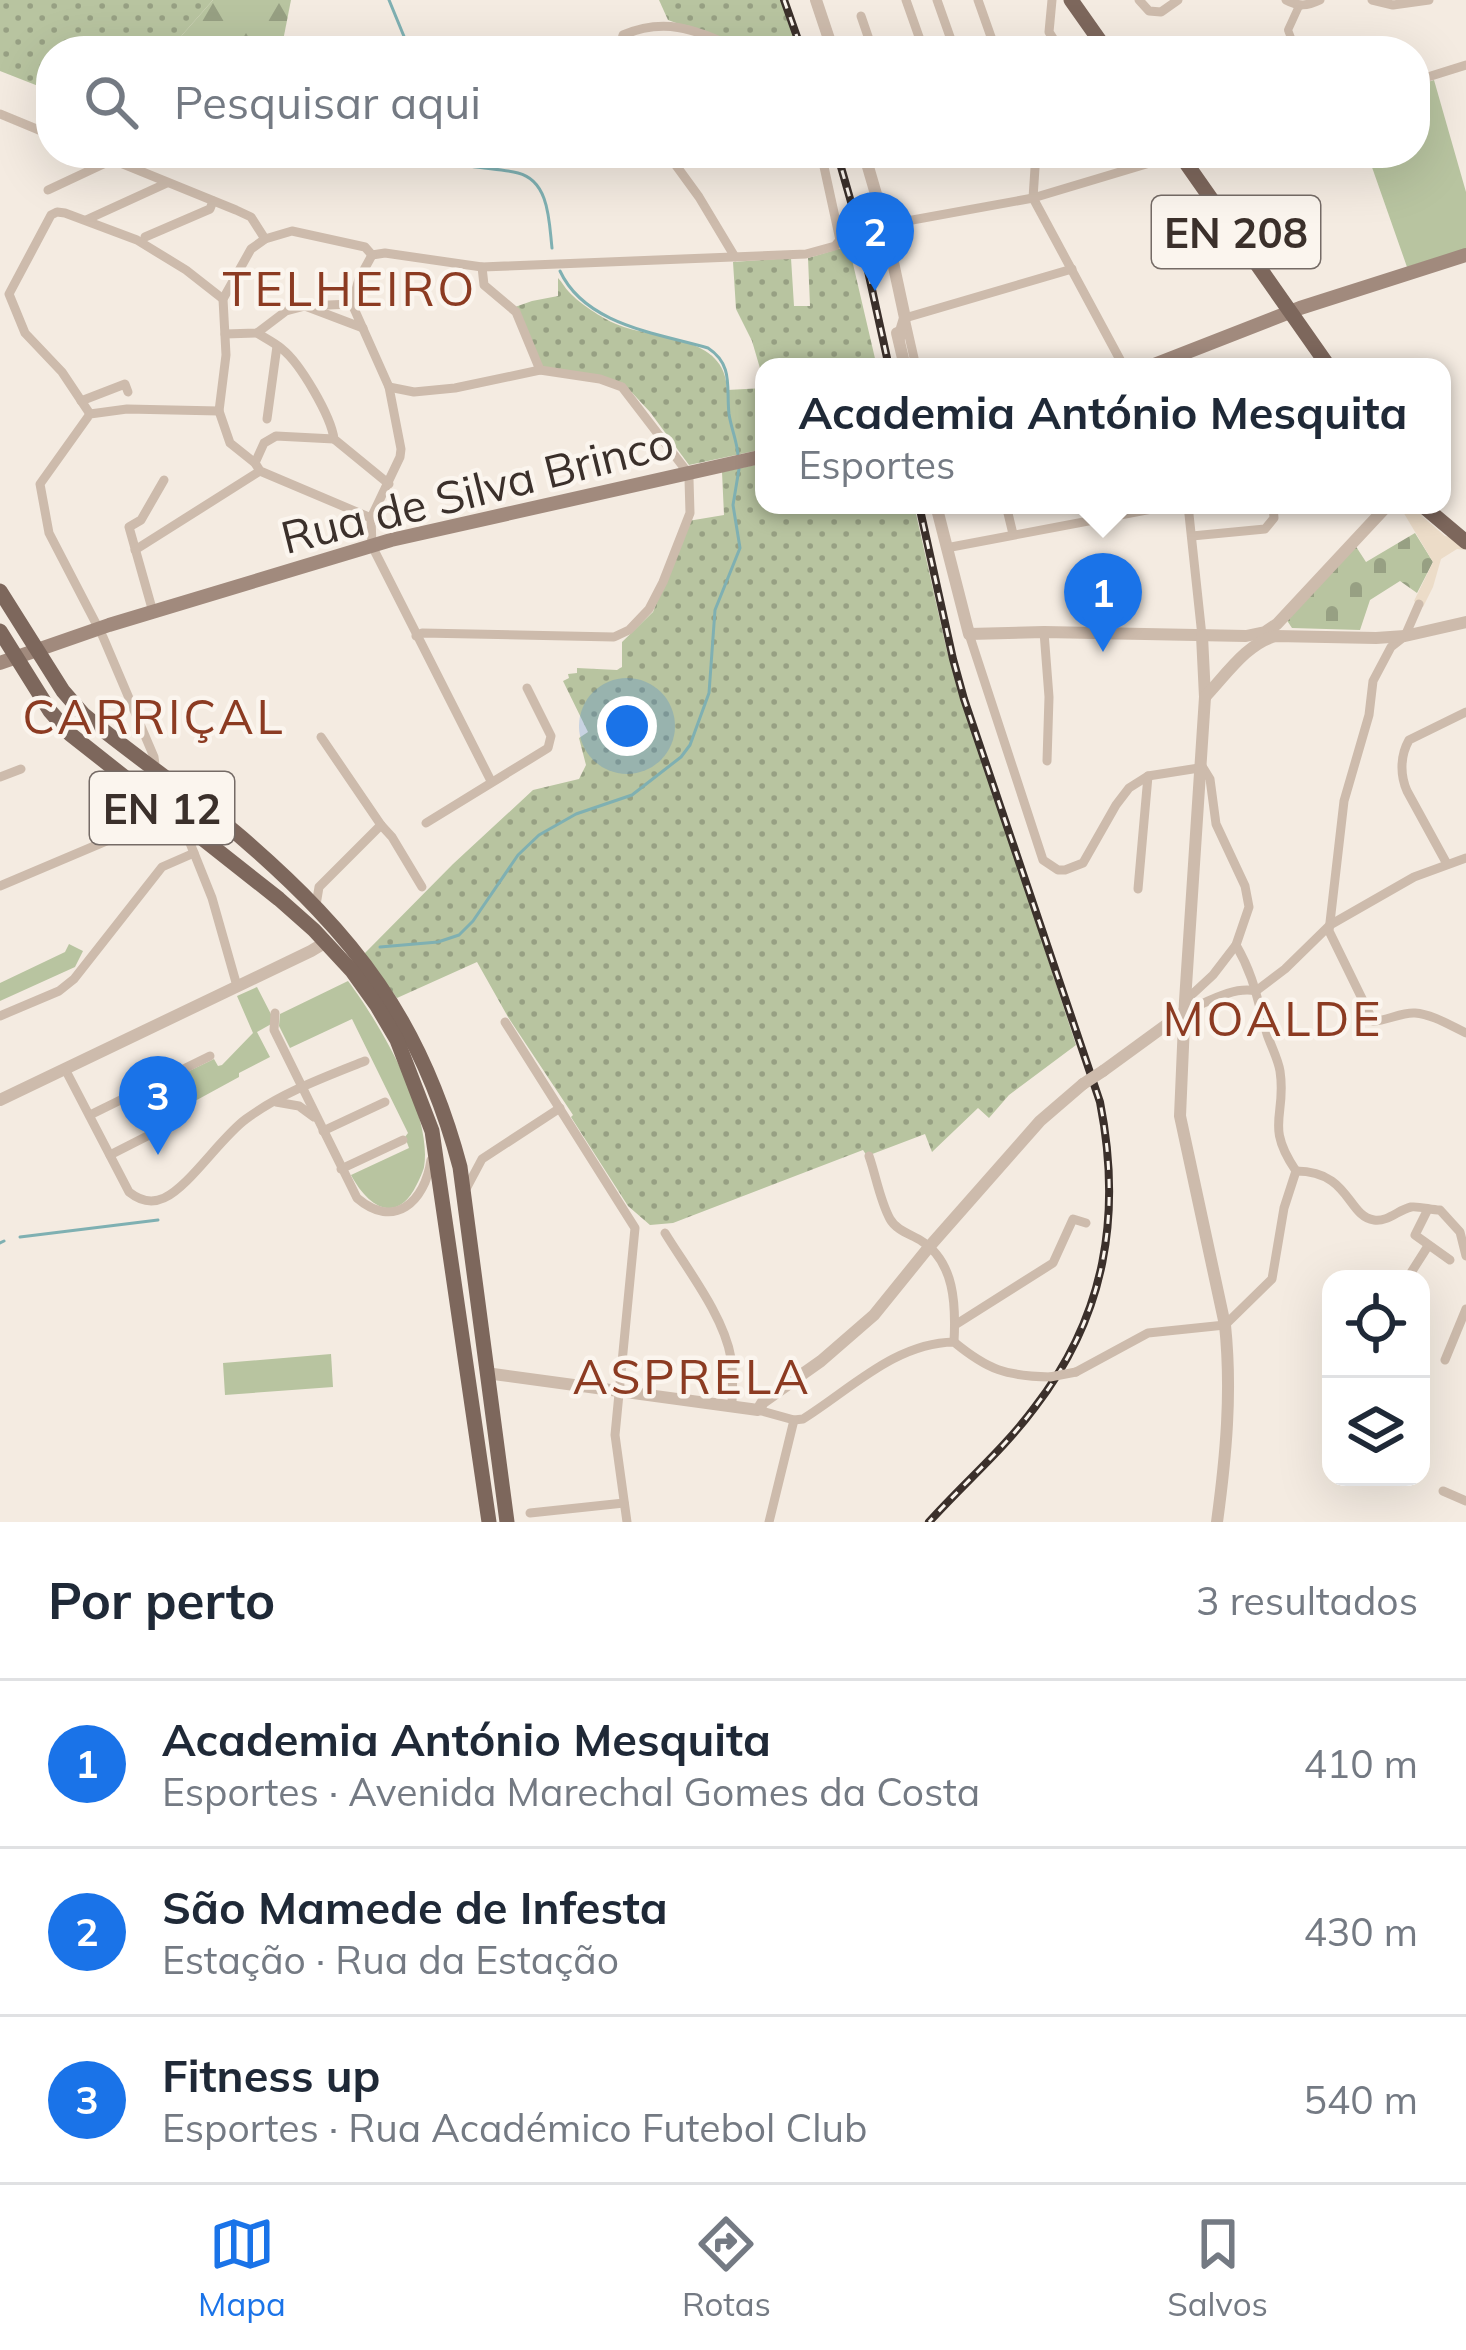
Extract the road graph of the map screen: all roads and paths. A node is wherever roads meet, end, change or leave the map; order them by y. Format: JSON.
{"nodes":[{"id":1,"x":816,"y":0,"type":"edge"},
{"id":2,"x":906,"y":0,"type":"edge"},
{"id":3,"x":937,"y":0,"type":"edge"},
{"id":4,"x":978,"y":0,"type":"edge"},
{"id":5,"x":1052,"y":0,"type":"edge"},
{"id":6,"x":1071,"y":0,"type":"edge"},
{"id":7,"x":1139,"y":0,"type":"edge"},
{"id":8,"x":1178,"y":0,"type":"edge"},
{"id":9,"x":1286,"y":0,"type":"edge"},
{"id":10,"x":1320,"y":0,"type":"edge"},
{"id":11,"x":1372,"y":0,"type":"edge"},
{"id":12,"x":1429,"y":0,"type":"edge"},
{"id":13,"x":1298,"y":6,"type":"junction"},
{"id":14,"x":861,"y":16,"type":"dead end"},
{"id":15,"x":623,"y":36,"type":"edge"},
{"id":16,"x":702,"y":36,"type":"edge"},
{"id":17,"x":828,"y":36,"type":"edge"},
{"id":18,"x":867,"y":36,"type":"edge"},
{"id":19,"x":919,"y":36,"type":"edge"},
{"id":20,"x":950,"y":36,"type":"edge"},
{"id":21,"x":991,"y":36,"type":"edge"},
{"id":22,"x":1052,"y":36,"type":"edge"},
{"id":23,"x":1096,"y":36,"type":"edge"},
{"id":24,"x":1290,"y":36,"type":"edge"},
{"id":25,"x":1466,"y":65,"type":"edge"},
{"id":26,"x":1430,"y":76,"type":"edge"},
{"id":27,"x":0,"y":114,"type":"edge"},
{"id":28,"x":36,"y":128,"type":"edge"},
{"id":29,"x":95,"y":168,"type":"edge"},
{"id":30,"x":131,"y":168,"type":"edge"},
{"id":31,"x":678,"y":168,"type":"edge"},
{"id":32,"x":824,"y":168,"type":"edge"},
{"id":33,"x":868,"y":168,"type":"edge"},
{"id":34,"x":1035,"y":168,"type":"edge"},
{"id":35,"x":1132,"y":168,"type":"edge"},
{"id":36,"x":1191,"y":168,"type":"edge"},
{"id":37,"x":167,"y":183,"type":"junction"},
{"id":38,"x":48,"y":190,"type":"dead end"},
{"id":39,"x":1033,"y":198,"type":"junction"},
{"id":40,"x":214,"y":201,"type":"junction"},
{"id":41,"x":86,"y":220,"type":"junction"},
{"id":42,"x":885,"y":225,"type":"junction"},
{"id":43,"x":145,"y":238,"type":"dead end"},
{"id":44,"x":265,"y":239,"type":"junction"},
{"id":45,"x":369,"y":251,"type":"junction"},
{"id":46,"x":1466,"y":255,"type":"edge"},
{"id":47,"x":735,"y":257,"type":"junction"},
{"id":48,"x":482,"y":266,"type":"junction"},
{"id":49,"x":1072,"y":269,"type":"junction"},
{"id":50,"x":899,"y":288,"type":"junction"},
{"id":51,"x":4,"y":294,"type":"edge"},
{"id":52,"x":223,"y":299,"type":"junction"},
{"id":53,"x":352,"y":304,"type":"junction"},
{"id":54,"x":305,"y":306,"type":"junction"},
{"id":55,"x":1291,"y":311,"type":"junction"},
{"id":56,"x":905,"y":318,"type":"junction"},
{"id":57,"x":362,"y":328,"type":"junction"},
{"id":58,"x":257,"y":333,"type":"junction"},
{"id":59,"x":225,"y":334,"type":"junction"},
{"id":60,"x":899,"y":338,"type":"junction"},
{"id":61,"x":277,"y":346,"type":"junction"},
{"id":62,"x":903,"y":358,"type":"edge"},
{"id":63,"x":914,"y":358,"type":"edge"},
{"id":64,"x":1119,"y":358,"type":"edge"},
{"id":65,"x":1172,"y":358,"type":"edge"},
{"id":66,"x":1322,"y":358,"type":"edge"},
{"id":67,"x":540,"y":370,"type":"junction"},
{"id":68,"x":389,"y":387,"type":"junction"},
{"id":69,"x":128,"y":392,"type":"dead end"},
{"id":70,"x":81,"y":401,"type":"junction"},
{"id":71,"x":219,"y":411,"type":"junction"},
{"id":72,"x":90,"y":413,"type":"junction"},
{"id":73,"x":267,"y":418,"type":"dead end"},
{"id":74,"x":334,"y":439,"type":"junction"},
{"id":75,"x":755,"y":458,"type":"edge"},
{"id":76,"x":258,"y":467,"type":"junction"},
{"id":77,"x":691,"y":473,"type":"junction"},
{"id":78,"x":164,"y":480,"type":"dead end"},
{"id":79,"x":389,"y":484,"type":"junction"},
{"id":80,"x":938,"y":514,"type":"edge"},
{"id":81,"x":1008,"y":514,"type":"edge"},
{"id":82,"x":1122,"y":514,"type":"edge"},
{"id":83,"x":1188,"y":514,"type":"edge"},
{"id":84,"x":1274,"y":514,"type":"edge"},
{"id":85,"x":1380,"y":514,"type":"edge"},
{"id":86,"x":1433,"y":514,"type":"edge"},
{"id":87,"x":1439,"y":514,"type":"edge"},
{"id":88,"x":371,"y":518,"type":"junction"},
{"id":89,"x":1446,"y":524,"type":"junction"},
{"id":90,"x":1013,"y":534,"type":"junction"},
{"id":91,"x":1192,"y":536,"type":"junction"},
{"id":92,"x":1466,"y":542,"type":"edge"},
{"id":93,"x":371,"y":545,"type":"junction"},
{"id":94,"x":946,"y":548,"type":"junction"},
{"id":95,"x":135,"y":550,"type":"junction"},
{"id":96,"x":0,"y":591,"type":"edge"},
{"id":97,"x":1419,"y":604,"type":"dead end"},
{"id":98,"x":153,"y":612,"type":"junction"},
{"id":99,"x":1466,"y":622,"type":"edge"},
{"id":100,"x":98,"y":629,"type":"junction"},
{"id":101,"x":0,"y":631,"type":"edge"},
{"id":102,"x":1044,"y":632,"type":"junction"},
{"id":103,"x":1273,"y":632,"type":"junction"},
{"id":104,"x":969,"y":634,"type":"junction"},
{"id":105,"x":1405,"y":635,"type":"junction"},
{"id":106,"x":416,"y":636,"type":"junction"},
{"id":107,"x":1202,"y":636,"type":"junction"},
{"id":108,"x":1248,"y":643,"type":"junction"},
{"id":109,"x":36,"y":650,"type":"junction"},
{"id":110,"x":8,"y":660,"type":"edge"},
{"id":111,"x":527,"y":688,"type":"dead end"},
{"id":112,"x":1205,"y":697,"type":"junction"},
{"id":113,"x":1466,"y":712,"type":"edge"},
{"id":114,"x":321,"y":737,"type":"dead end"},
{"id":115,"x":1047,"y":761,"type":"dead end"},
{"id":116,"x":1199,"y":765,"type":"junction"},
{"id":117,"x":21,"y":769,"type":"dead end"},
{"id":118,"x":156,"y":772,"type":"junction"},
{"id":119,"x":1148,"y":776,"type":"junction"},
{"id":120,"x":0,"y":777,"type":"edge"},
{"id":121,"x":490,"y":782,"type":"junction"},
{"id":122,"x":176,"y":819,"type":"junction"},
{"id":123,"x":426,"y":824,"type":"dead end"},
{"id":124,"x":381,"y":825,"type":"junction"},
{"id":125,"x":194,"y":853,"type":"junction"},
{"id":126,"x":1466,"y":858,"type":"edge"},
{"id":127,"x":1447,"y":864,"type":"junction"},
{"id":128,"x":0,"y":886,"type":"edge"},
{"id":129,"x":319,"y":887,"type":"junction"},
{"id":130,"x":422,"y":887,"type":"dead end"},
{"id":131,"x":300,"y":890,"type":"junction"},
{"id":132,"x":1138,"y":890,"type":"dead end"},
{"id":133,"x":316,"y":905,"type":"junction"},
{"id":134,"x":329,"y":920,"type":"junction"},
{"id":135,"x":1330,"y":925,"type":"junction"},
{"id":136,"x":326,"y":941,"type":"junction"},
{"id":137,"x":1236,"y":946,"type":"junction"},
{"id":138,"x":374,"y":974,"type":"junction"},
{"id":139,"x":237,"y":986,"type":"junction"},
{"id":140,"x":1256,"y":991,"type":"junction"},
{"id":141,"x":1184,"y":1006,"type":"junction"},
{"id":142,"x":275,"y":1013,"type":"dead end"},
{"id":143,"x":0,"y":1016,"type":"edge"},
{"id":144,"x":505,"y":1022,"type":"dead end"},
{"id":145,"x":1161,"y":1028,"type":"junction"},
{"id":146,"x":1466,"y":1034,"type":"edge"},
{"id":147,"x":1183,"y":1036,"type":"junction"},
{"id":148,"x":210,"y":1056,"type":"dead end"},
{"id":149,"x":365,"y":1060,"type":"dead end"},
{"id":150,"x":65,"y":1069,"type":"junction"},
{"id":151,"x":302,"y":1087,"type":"junction"},
{"id":152,"x":0,"y":1100,"type":"edge"},
{"id":153,"x":276,"y":1102,"type":"junction"},
{"id":154,"x":386,"y":1102,"type":"dead end"},
{"id":155,"x":304,"y":1104,"type":"junction"},
{"id":156,"x":560,"y":1108,"type":"junction"},
{"id":157,"x":90,"y":1115,"type":"junction"},
{"id":158,"x":169,"y":1125,"type":"dead end"},
{"id":159,"x":323,"y":1131,"type":"junction"},
{"id":160,"x":432,"y":1131,"type":"junction"},
{"id":161,"x":453,"y":1139,"type":"junction"},
{"id":162,"x":403,"y":1140,"type":"dead end"},
{"id":163,"x":110,"y":1156,"type":"junction"},
{"id":164,"x":869,"y":1156,"type":"dead end"},
{"id":165,"x":482,"y":1159,"type":"junction"},
{"id":166,"x":341,"y":1169,"type":"junction"},
{"id":167,"x":1296,"y":1171,"type":"junction"},
{"id":168,"x":464,"y":1193,"type":"junction"},
{"id":169,"x":1428,"y":1210,"type":"junction"},
{"id":170,"x":1086,"y":1223,"type":"dead end"},
{"id":171,"x":1463,"y":1230,"type":"edge"},
{"id":172,"x":665,"y":1233,"type":"dead end"},
{"id":173,"x":1428,"y":1246,"type":"junction"},
{"id":174,"x":929,"y":1247,"type":"junction"},
{"id":175,"x":1466,"y":1256,"type":"edge"},
{"id":176,"x":1450,"y":1260,"type":"dead end"},
{"id":177,"x":1413,"y":1270,"type":"edge"},
{"id":178,"x":1466,"y":1309,"type":"edge"},
{"id":179,"x":955,"y":1324,"type":"junction"},
{"id":180,"x":1225,"y":1325,"type":"junction"},
{"id":181,"x":954,"y":1342,"type":"junction"},
{"id":182,"x":1445,"y":1360,"type":"dead end"},
{"id":183,"x":466,"y":1364,"type":"junction"},
{"id":184,"x":486,"y":1370,"type":"junction"},
{"id":185,"x":470,"y":1390,"type":"junction"},
{"id":186,"x":620,"y":1392,"type":"junction"},
{"id":187,"x":732,"y":1405,"type":"junction"},
{"id":188,"x":758,"y":1410,"type":"junction"},
{"id":189,"x":794,"y":1420,"type":"junction"},
{"id":190,"x":1443,"y":1491,"type":"dead end"},
{"id":191,"x":1466,"y":1501,"type":"edge"},
{"id":192,"x":624,"y":1503,"type":"junction"},
{"id":193,"x":530,"y":1513,"type":"dead end"},
{"id":194,"x":489,"y":1522,"type":"edge"},
{"id":195,"x":507,"y":1522,"type":"edge"},
{"id":196,"x":627,"y":1522,"type":"edge"},
{"id":197,"x":769,"y":1522,"type":"edge"},
{"id":198,"x":1217,"y":1522,"type":"edge"}],
"edges":[{"from":1,"to":17,"type":"street"},
{"from":2,"to":19,"type":"street"},
{"from":3,"to":20,"type":"street"},
{"from":4,"to":21,"type":"street"},
{"from":5,"to":22,"type":"street"},
{"from":6,"to":23,"type":"main road"},
{"from":7,"to":8,"type":"street"},
{"from":9,"to":13,"type":"street"},
{"from":10,"to":13,"type":"street"},
{"from":11,"to":12,"type":"street"},
{"from":13,"to":24,"type":"street"},
{"from":14,"to":18,"type":"street"},
{"from":15,"to":16,"type":"street"},
{"from":25,"to":26,"type":"street"},
{"from":27,"to":28,"type":"street"},
{"from":29,"to":38,"type":"street"},
{"from":30,"to":37,"type":"street"},
{"from":31,"to":47,"type":"street"},
{"from":32,"to":47,"type":"street"},
{"from":33,"to":42,"type":"street"},
{"from":34,"to":39,"type":"street"},
{"from":35,"to":39,"type":"street"},
{"from":36,"to":55,"type":"main road","number":"EN 208"},
{"from":37,"to":40,"type":"street"},
{"from":37,"to":41,"type":"street"},
{"from":39,"to":42,"type":"street"},
{"from":39,"to":49,"type":"street"},
{"from":40,"to":43,"type":"street"},
{"from":40,"to":44,"type":"street"},
{"from":41,"to":51,"type":"street"},
{"from":41,"to":52,"type":"street"},
{"from":42,"to":50,"type":"street"},
{"from":44,"to":45,"type":"street"},
{"from":44,"to":52,"type":"street"},
{"from":45,"to":48,"type":"street"},
{"from":45,"to":53,"type":"street"},
{"from":46,"to":55,"type":"main road"},
{"from":47,"to":48,"type":"street"},
{"from":48,"to":67,"type":"street"},
{"from":49,"to":56,"type":"street"},
{"from":49,"to":64,"type":"street"},
{"from":50,"to":56,"type":"street"},
{"from":50,"to":60,"type":"street"},
{"from":51,"to":70,"type":"street"},
{"from":52,"to":59,"type":"street"},
{"from":53,"to":54,"type":"street"},
{"from":53,"to":57,"type":"street"},
{"from":54,"to":57,"type":"street"},
{"from":54,"to":58,"type":"street"},
{"from":55,"to":65,"type":"main road"},
{"from":55,"to":66,"type":"main road","number":"EN 208"},
{"from":56,"to":60,"type":"street"},
{"from":56,"to":63,"type":"street"},
{"from":57,"to":68,"type":"street"},
{"from":58,"to":59,"type":"street"},
{"from":58,"to":61,"type":"street"},
{"from":59,"to":71,"type":"street"},
{"from":60,"to":62,"type":"street"},
{"from":61,"to":73,"type":"street"},
{"from":61,"to":74,"type":"street"},
{"from":67,"to":68,"type":"street"},
{"from":67,"to":77,"type":"street"},
{"from":68,"to":79,"type":"street"},
{"from":69,"to":70,"type":"street"},
{"from":70,"to":72,"type":"street"},
{"from":71,"to":72,"type":"street"},
{"from":71,"to":76,"type":"street"},
{"from":72,"to":100,"type":"street"},
{"from":74,"to":76,"type":"street"},
{"from":74,"to":79,"type":"street"},
{"from":75,"to":77,"type":"main road","name":"Rua de Silva Brinco"},
{"from":76,"to":88,"type":"street"},
{"from":76,"to":95,"type":"street"},
{"from":77,"to":93,"type":"main road","name":"Rua de Silva Brinco"},
{"from":77,"to":106,"type":"street"},
{"from":78,"to":95,"type":"street"},
{"from":79,"to":88,"type":"street"},
{"from":80,"to":94,"type":"street"},
{"from":81,"to":90,"type":"street"},
{"from":82,"to":90,"type":"street"},
{"from":83,"to":91,"type":"street"},
{"from":84,"to":91,"type":"street"},
{"from":85,"to":103,"type":"street"},
{"from":86,"to":89,"type":"main road"},
{"from":87,"to":89,"type":"main road"},
{"from":88,"to":93,"type":"street"},
{"from":89,"to":92,"type":"main road"},
{"from":90,"to":94,"type":"street"},
{"from":91,"to":107,"type":"street"},
{"from":93,"to":98,"type":"main road","name":"Rua de Silva Brinco"},
{"from":93,"to":106,"type":"street"},
{"from":94,"to":104,"type":"street"},
{"from":95,"to":98,"type":"street"},
{"from":96,"to":109,"type":"main road","number":"EN 12"},
{"from":97,"to":105,"type":"street"},
{"from":98,"to":100,"type":"main road","name":"Rua de Silva Brinco"},
{"from":99,"to":105,"type":"street"},
{"from":100,"to":109,"type":"main road","name":"Rua de Silva Brinco"},
{"from":100,"to":118,"type":"street"},
{"from":101,"to":110,"type":"main road","number":"EN 12"},
{"from":102,"to":104,"type":"street"},
{"from":102,"to":107,"type":"street"},
{"from":102,"to":115,"type":"street"},
{"from":103,"to":105,"type":"street"},
{"from":103,"to":108,"type":"street"},
{"from":104,"to":119,"type":"street"},
{"from":105,"to":135,"type":"street"},
{"from":106,"to":121,"type":"street"},
{"from":107,"to":108,"type":"street"},
{"from":107,"to":112,"type":"street"},
{"from":108,"to":112,"type":"street"},
{"from":109,"to":110,"type":"main road","name":"Rua de Silva Brinco"},
{"from":109,"to":118,"type":"main road","number":"EN 12"},
{"from":110,"to":122,"type":"main road","number":"EN 12"},
{"from":111,"to":121,"type":"street"},
{"from":112,"to":116,"type":"street"},
{"from":113,"to":127,"type":"street"},
{"from":114,"to":124,"type":"street"},
{"from":116,"to":119,"type":"street"},
{"from":116,"to":137,"type":"street"},
{"from":116,"to":141,"type":"street"},
{"from":117,"to":120,"type":"street"},
{"from":118,"to":131,"type":"main road","number":"EN 12"},
{"from":119,"to":132,"type":"street"},
{"from":121,"to":123,"type":"street"},
{"from":122,"to":125,"type":"street"},
{"from":122,"to":128,"type":"street"},
{"from":122,"to":136,"type":"main road","number":"EN 12"},
{"from":124,"to":129,"type":"street"},
{"from":124,"to":130,"type":"street"},
{"from":125,"to":139,"type":"street"},
{"from":125,"to":143,"type":"street"},
{"from":126,"to":127,"type":"street"},
{"from":127,"to":135,"type":"street"},
{"from":129,"to":131,"type":"street"},
{"from":129,"to":133,"type":"street"},
{"from":131,"to":133,"type":"main road","number":"EN 12"},
{"from":133,"to":134,"type":"main road","number":"EN 12"},
{"from":134,"to":136,"type":"main road"},
{"from":134,"to":138,"type":"main road","number":"EN 12"},
{"from":135,"to":140,"type":"street"},
{"from":135,"to":146,"type":"street"},
{"from":136,"to":138,"type":"main road","number":"EN 12"},
{"from":136,"to":139,"type":"street"},
{"from":136,"to":160,"type":"main road","number":"EN 12"},
{"from":137,"to":140,"type":"street"},
{"from":137,"to":141,"type":"street"},
{"from":138,"to":161,"type":"main road","number":"EN 12"},
{"from":139,"to":150,"type":"street"},
{"from":140,"to":141,"type":"street"},
{"from":140,"to":167,"type":"street"},
{"from":141,"to":145,"type":"street"},
{"from":141,"to":147,"type":"street"},
{"from":142,"to":151,"type":"street"},
{"from":144,"to":156,"type":"street"},
{"from":145,"to":147,"type":"street"},
{"from":145,"to":174,"type":"street","bridge":true},
{"from":147,"to":180,"type":"street"},
{"from":148,"to":157,"type":"street"},
{"from":149,"to":151,"type":"street"},
{"from":150,"to":152,"type":"street"},
{"from":150,"to":157,"type":"street"},
{"from":151,"to":153,"type":"street"},
{"from":151,"to":155,"type":"street"},
{"from":153,"to":155,"type":"street"},
{"from":153,"to":163,"type":"street"},
{"from":154,"to":159,"type":"street"},
{"from":155,"to":159,"type":"street"},
{"from":156,"to":165,"type":"street"},
{"from":156,"to":186,"type":"street"},
{"from":157,"to":163,"type":"street"},
{"from":158,"to":163,"type":"street"},
{"from":159,"to":166,"type":"street"},
{"from":160,"to":166,"type":"street"},
{"from":160,"to":183,"type":"main road","number":"EN 12"},
{"from":161,"to":165,"type":"street"},
{"from":161,"to":168,"type":"main road","number":"EN 12"},
{"from":162,"to":166,"type":"street"},
{"from":164,"to":174,"type":"street"},
{"from":165,"to":168,"type":"street"},
{"from":167,"to":169,"type":"street"},
{"from":167,"to":180,"type":"street"},
{"from":168,"to":184,"type":"main road","number":"EN 12"},
{"from":169,"to":171,"type":"street"},
{"from":169,"to":173,"type":"street"},
{"from":170,"to":179,"type":"street"},
{"from":171,"to":175,"type":"street"},
{"from":172,"to":187,"type":"street"},
{"from":173,"to":176,"type":"street"},
{"from":173,"to":177,"type":"street"},
{"from":174,"to":179,"type":"street"},
{"from":174,"to":188,"type":"street"},
{"from":178,"to":182,"type":"street"},
{"from":179,"to":181,"type":"street"},
{"from":180,"to":181,"type":"street","bridge":true},
{"from":180,"to":198,"type":"street"},
{"from":181,"to":189,"type":"street"},
{"from":183,"to":184,"type":"main road"},
{"from":183,"to":185,"type":"main road","number":"EN 12"},
{"from":184,"to":185,"type":"main road"},
{"from":184,"to":186,"type":"street"},
{"from":184,"to":195,"type":"main road","number":"EN 12"},
{"from":185,"to":194,"type":"main road","number":"EN 12"},
{"from":186,"to":187,"type":"street"},
{"from":186,"to":192,"type":"street"},
{"from":187,"to":188,"type":"street"},
{"from":188,"to":189,"type":"street"},
{"from":189,"to":197,"type":"street"},
{"from":190,"to":191,"type":"street"},
{"from":192,"to":193,"type":"street"},
{"from":192,"to":196,"type":"street"}]}
